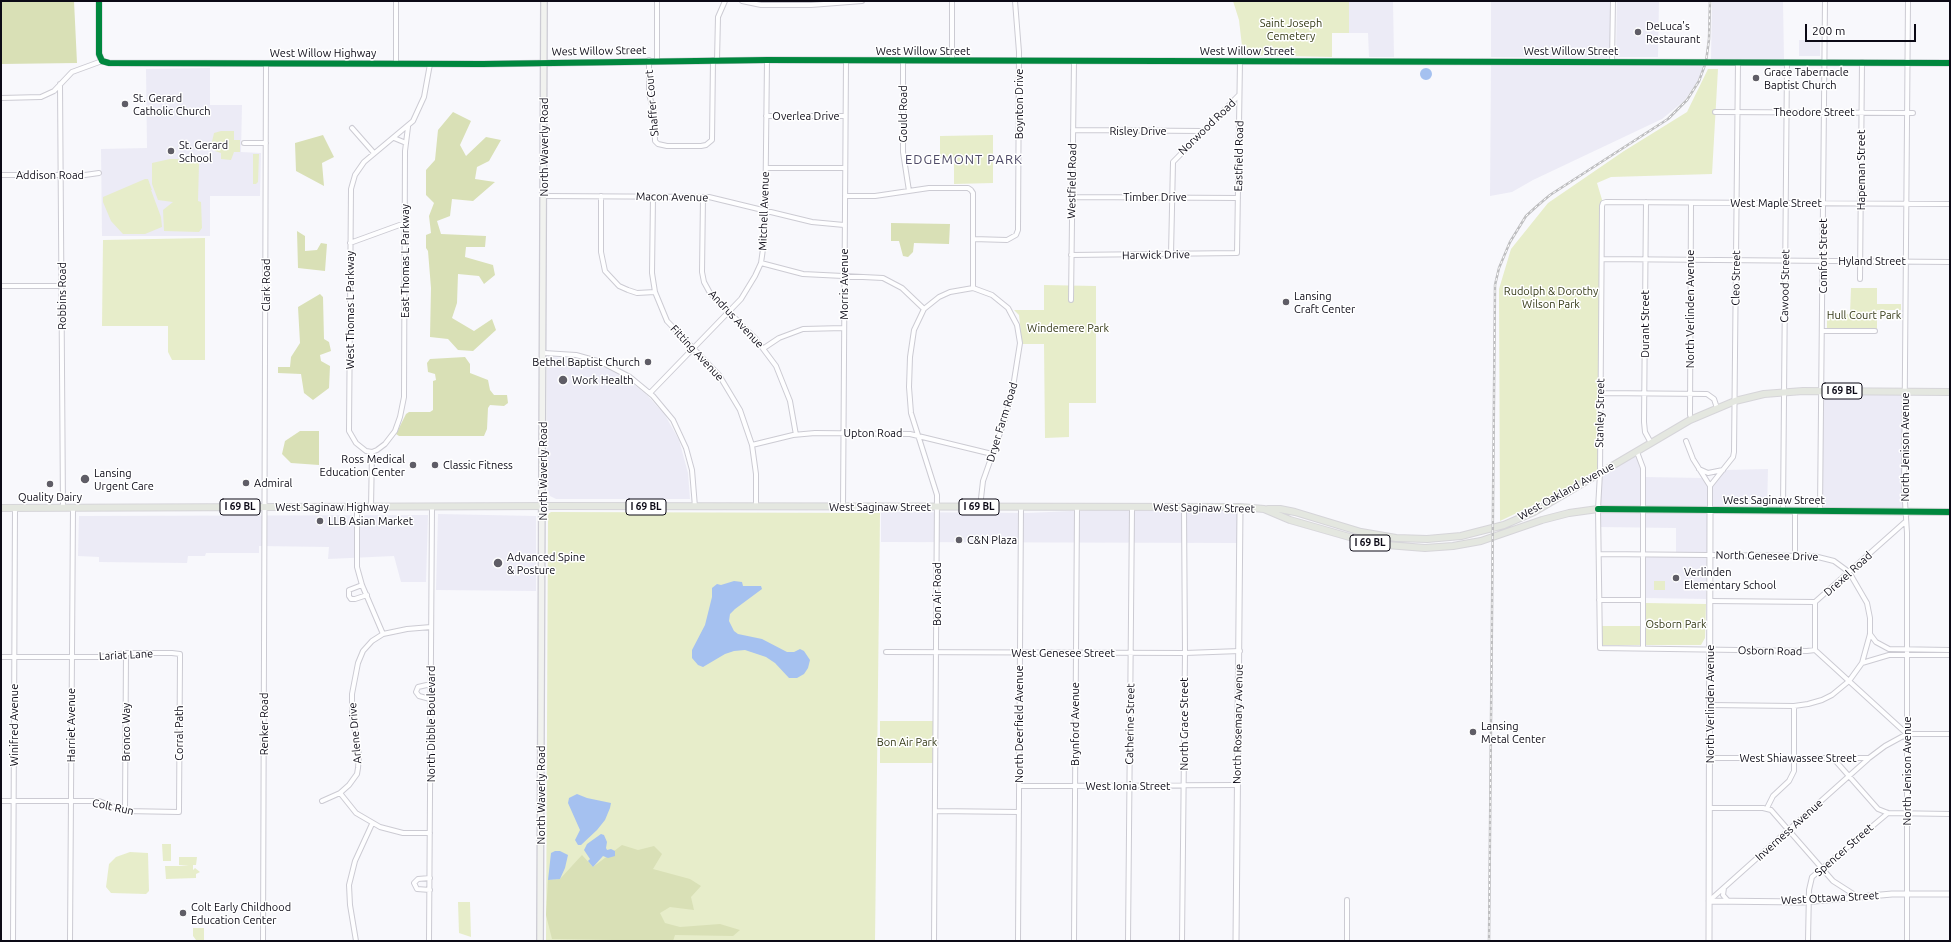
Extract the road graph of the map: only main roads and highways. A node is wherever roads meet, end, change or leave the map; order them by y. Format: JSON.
{"nodes":[{"id":1,"x":544,"y":1,"type":"edge"},
{"id":2,"x":1950,"y":392,"type":"edge"},
{"id":3,"x":542,"y":506,"type":"junction"},
{"id":4,"x":1,"y":508,"type":"edge"},
{"id":5,"x":1264,"y":509,"type":"junction"},
{"id":6,"x":1950,"y":512,"type":"edge"},
{"id":7,"x":540,"y":941,"type":"edge"}],
"edges":[{"from":1,"to":3,"type":"main road","name":"North Waverly Road"},
{"from":2,"to":5,"type":"main road","name":"West Oakland Avenue","number":"I 69 BL"},
{"from":3,"to":4,"type":"main road","name":"West Saginaw Highway","number":"I 69 BL"},
{"from":3,"to":5,"type":"main road","name":"West Saginaw Street","number":"I 69 BL"},
{"from":3,"to":7,"type":"main road","name":"North Waverly Road"},
{"from":5,"to":6,"type":"main road","name":"West Saginaw Street","number":"I 69 BL"}]}
